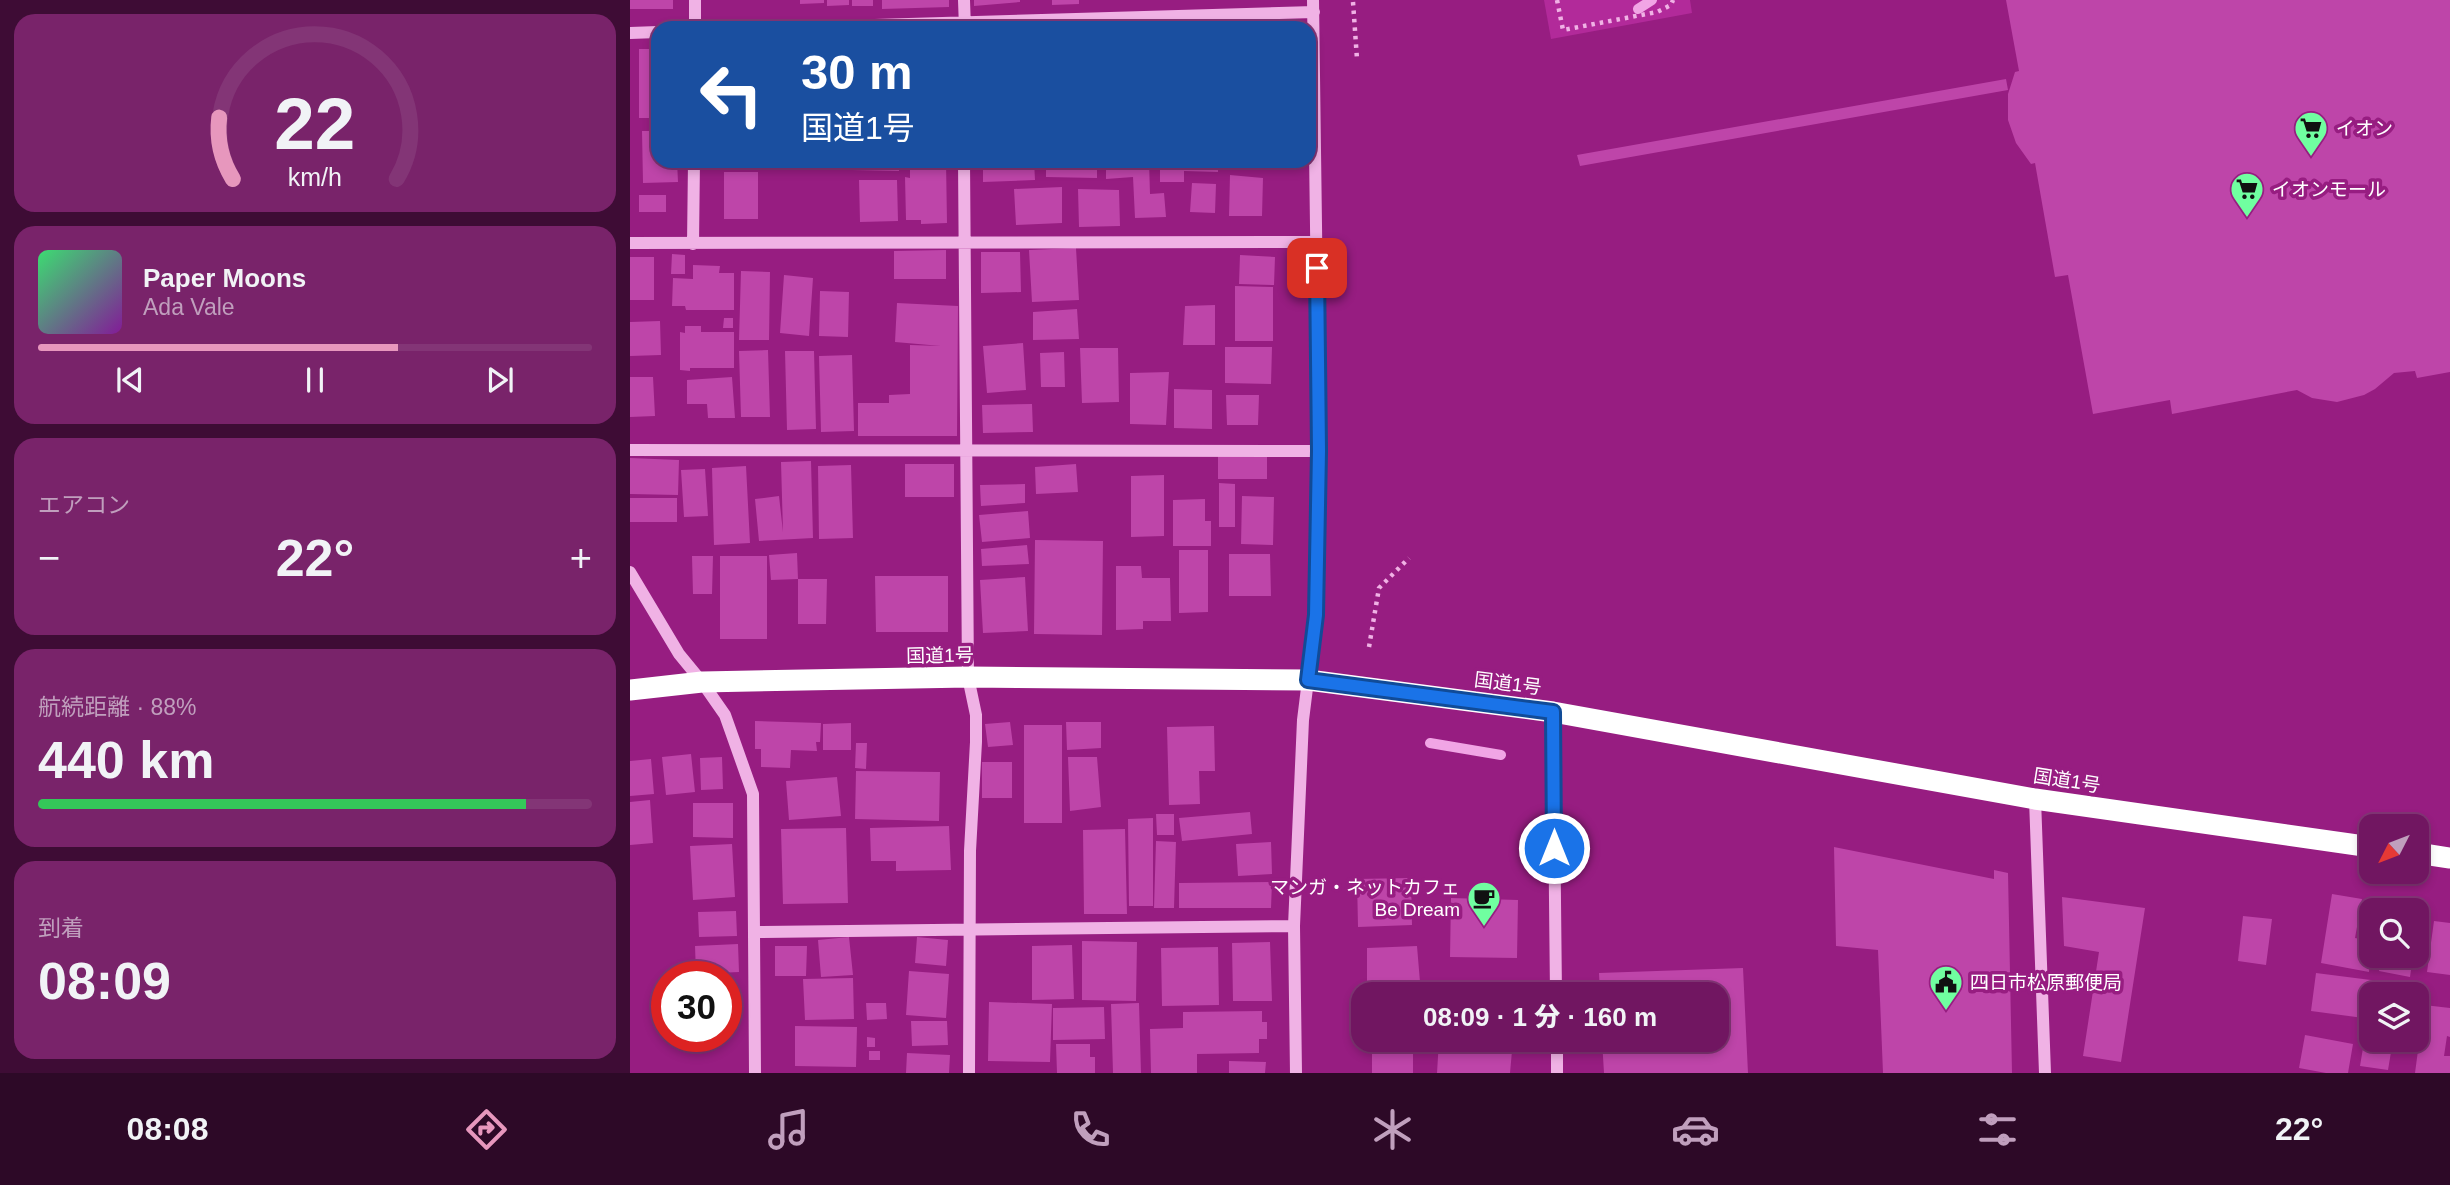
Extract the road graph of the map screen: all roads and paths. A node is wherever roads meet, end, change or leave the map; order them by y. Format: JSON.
{"nodes":[{"id":1,"x":695,"y":0,"type":"edge"},
{"id":2,"x":964,"y":0,"type":"edge"},
{"id":3,"x":1557,"y":0,"type":"edge"},
{"id":4,"x":1673,"y":0,"type":"edge"},
{"id":5,"x":1353,"y":2,"type":"dead end"},
{"id":6,"x":1313,"y":6,"type":"edge"},
{"id":7,"x":695,"y":21,"type":"edge"},
{"id":8,"x":965,"y":21,"type":"edge"},
{"id":9,"x":1023,"y":21,"type":"edge"},
{"id":10,"x":651,"y":32,"type":"edge"},
{"id":11,"x":630,"y":33,"type":"edge"},
{"id":12,"x":1357,"y":59,"type":"dead end"},
{"id":13,"x":694,"y":168,"type":"edge"},
{"id":14,"x":964,"y":168,"type":"edge"},
{"id":15,"x":1315,"y":168,"type":"edge"},
{"id":16,"x":964,"y":242,"type":"junction"},
{"id":17,"x":1316,"y":242,"type":"junction"},
{"id":18,"x":630,"y":243,"type":"edge"},
{"id":19,"x":693,"y":244,"type":"junction"},
{"id":20,"x":630,"y":450,"type":"edge"},
{"id":21,"x":966,"y":450,"type":"junction"},
{"id":22,"x":1319,"y":451,"type":"junction"},
{"id":23,"x":1409,"y":558,"type":"dead end"},
{"id":24,"x":630,"y":572,"type":"edge"},
{"id":25,"x":1369,"y":647,"type":"dead end"},
{"id":26,"x":968,"y":677,"type":"junction"},
{"id":27,"x":1308,"y":680,"type":"junction"},
{"id":28,"x":702,"y":682,"type":"junction"},
{"id":29,"x":630,"y":690,"type":"edge"},
{"id":30,"x":1553,"y":712,"type":"junction"},
{"id":31,"x":2035,"y":799,"type":"junction"},
{"id":32,"x":2359,"y":845,"type":"edge"},
{"id":33,"x":2429,"y":855,"type":"edge"},
{"id":34,"x":2450,"y":858,"type":"edge"},
{"id":35,"x":1294,"y":926,"type":"junction"},
{"id":36,"x":970,"y":929,"type":"junction"},
{"id":37,"x":755,"y":932,"type":"junction"},
{"id":38,"x":1556,"y":982,"type":"edge"},
{"id":39,"x":1557,"y":1052,"type":"edge"},
{"id":40,"x":755,"y":1073,"type":"edge"},
{"id":41,"x":969,"y":1073,"type":"edge"},
{"id":42,"x":1296,"y":1073,"type":"edge"},
{"id":43,"x":1557,"y":1073,"type":"edge"},
{"id":44,"x":2045,"y":1073,"type":"edge"}],
"edges":[{"from":1,"to":7,"type":"street"},
{"from":2,"to":8,"type":"street"},
{"from":3,"to":4,"type":"path"},
{"from":5,"to":12,"type":"path"},
{"from":6,"to":9,"type":"street"},
{"from":10,"to":11,"type":"street"},
{"from":13,"to":19,"type":"street"},
{"from":14,"to":16,"type":"street"},
{"from":15,"to":17,"type":"street"},
{"from":16,"to":17,"type":"street"},
{"from":16,"to":19,"type":"street"},
{"from":16,"to":21,"type":"street"},
{"from":17,"to":22,"type":"street"},
{"from":18,"to":19,"type":"street"},
{"from":20,"to":21,"type":"street"},
{"from":21,"to":22,"type":"street"},
{"from":21,"to":26,"type":"street"},
{"from":22,"to":27,"type":"street"},
{"from":23,"to":25,"type":"path"},
{"from":24,"to":28,"type":"street"},
{"from":26,"to":27,"type":"highway","name":"国道1号"},
{"from":26,"to":28,"type":"highway","name":"国道1号"},
{"from":26,"to":36,"type":"street"},
{"from":27,"to":30,"type":"highway","name":"国道1号"},
{"from":27,"to":35,"type":"street"},
{"from":28,"to":29,"type":"highway","name":"国道1号"},
{"from":28,"to":37,"type":"street"},
{"from":30,"to":31,"type":"highway","name":"国道1号"},
{"from":30,"to":38,"type":"street"},
{"from":31,"to":32,"type":"highway","name":"国道1号"},
{"from":31,"to":44,"type":"street"},
{"from":33,"to":34,"type":"highway"},
{"from":35,"to":36,"type":"street"},
{"from":35,"to":42,"type":"street"},
{"from":36,"to":37,"type":"street"},
{"from":36,"to":41,"type":"street"},
{"from":37,"to":40,"type":"street"},
{"from":39,"to":43,"type":"street"}]}
